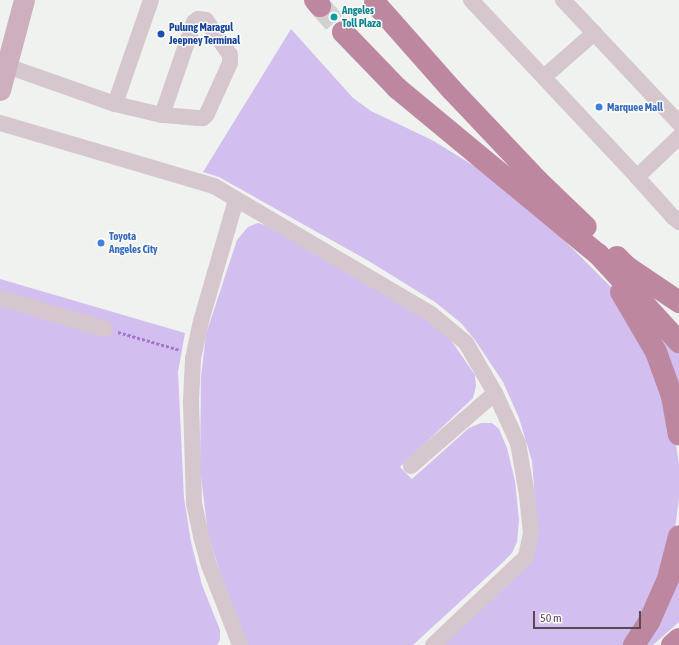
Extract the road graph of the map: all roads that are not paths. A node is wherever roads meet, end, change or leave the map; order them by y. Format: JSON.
{"nodes":[{"id":1,"x":24,"y":0,"type":"edge"},
{"id":2,"x":151,"y":0,"type":"edge"},
{"id":3,"x":471,"y":0,"type":"edge"},
{"id":4,"x":562,"y":0,"type":"edge"},
{"id":5,"x":375,"y":3,"type":"dead end"},
{"id":6,"x":343,"y":32,"type":"tunnel mouth"},
{"id":7,"x":594,"y":33,"type":"junction"},
{"id":8,"x":7,"y":66,"type":"junction"},
{"id":9,"x":544,"y":77,"type":"junction"},
{"id":10,"x":0,"y":90,"type":"edge"},
{"id":11,"x":115,"y":104,"type":"junction"},
{"id":12,"x":162,"y":115,"type":"junction"},
{"id":13,"x":0,"y":123,"type":"edge"},
{"id":14,"x":679,"y":123,"type":"edge"},
{"id":15,"x":679,"y":137,"type":"edge"},
{"id":16,"x":637,"y":177,"type":"junction"},
{"id":17,"x":236,"y":200,"type":"junction"},
{"id":18,"x":679,"y":222,"type":"edge"},
{"id":19,"x":564,"y":226,"type":"junction"},
{"id":20,"x":627,"y":267,"type":"junction"},
{"id":21,"x":0,"y":298,"type":"edge"},
{"id":22,"x":679,"y":302,"type":"edge"},
{"id":23,"x":105,"y":329,"type":"road end"},
{"id":24,"x":679,"y":330,"type":"edge"},
{"id":25,"x":679,"y":342,"type":"edge"},
{"id":26,"x":495,"y":393,"type":"junction"},
{"id":27,"x":679,"y":434,"type":"edge"},
{"id":28,"x":410,"y":466,"type":"dead end"},
{"id":29,"x":679,"y":536,"type":"edge"},
{"id":30,"x":679,"y":639,"type":"edge"},
{"id":31,"x":240,"y":645,"type":"edge"},
{"id":32,"x":433,"y":645,"type":"edge"},
{"id":33,"x":634,"y":645,"type":"edge"},
{"id":34,"x":672,"y":645,"type":"edge"}],
"edges":[{"from":1,"to":8,"type":"main road"},
{"from":2,"to":11,"type":"street"},
{"from":3,"to":9,"type":"street"},
{"from":4,"to":7,"type":"street"},
{"from":5,"to":20,"type":"highway"},
{"from":6,"to":19,"type":"highway"},
{"from":7,"to":9,"type":"street"},
{"from":7,"to":14,"type":"street"},
{"from":8,"to":10,"type":"main road"},
{"from":8,"to":11,"type":"street"},
{"from":9,"to":16,"type":"street"},
{"from":11,"to":12,"type":"street"},
{"from":12,"to":12,"type":"street"},
{"from":13,"to":17,"type":"street"},
{"from":15,"to":16,"type":"street"},
{"from":16,"to":18,"type":"street"},
{"from":17,"to":26,"type":"street"},
{"from":17,"to":31,"type":"street"},
{"from":19,"to":25,"type":"highway"},
{"from":19,"to":27,"type":"highway"},
{"from":20,"to":22,"type":"highway"},
{"from":20,"to":24,"type":"highway"},
{"from":21,"to":23,"type":"street"},
{"from":26,"to":28,"type":"street"},
{"from":26,"to":32,"type":"street"},
{"from":29,"to":33,"type":"highway"},
{"from":30,"to":34,"type":"highway"}]}
